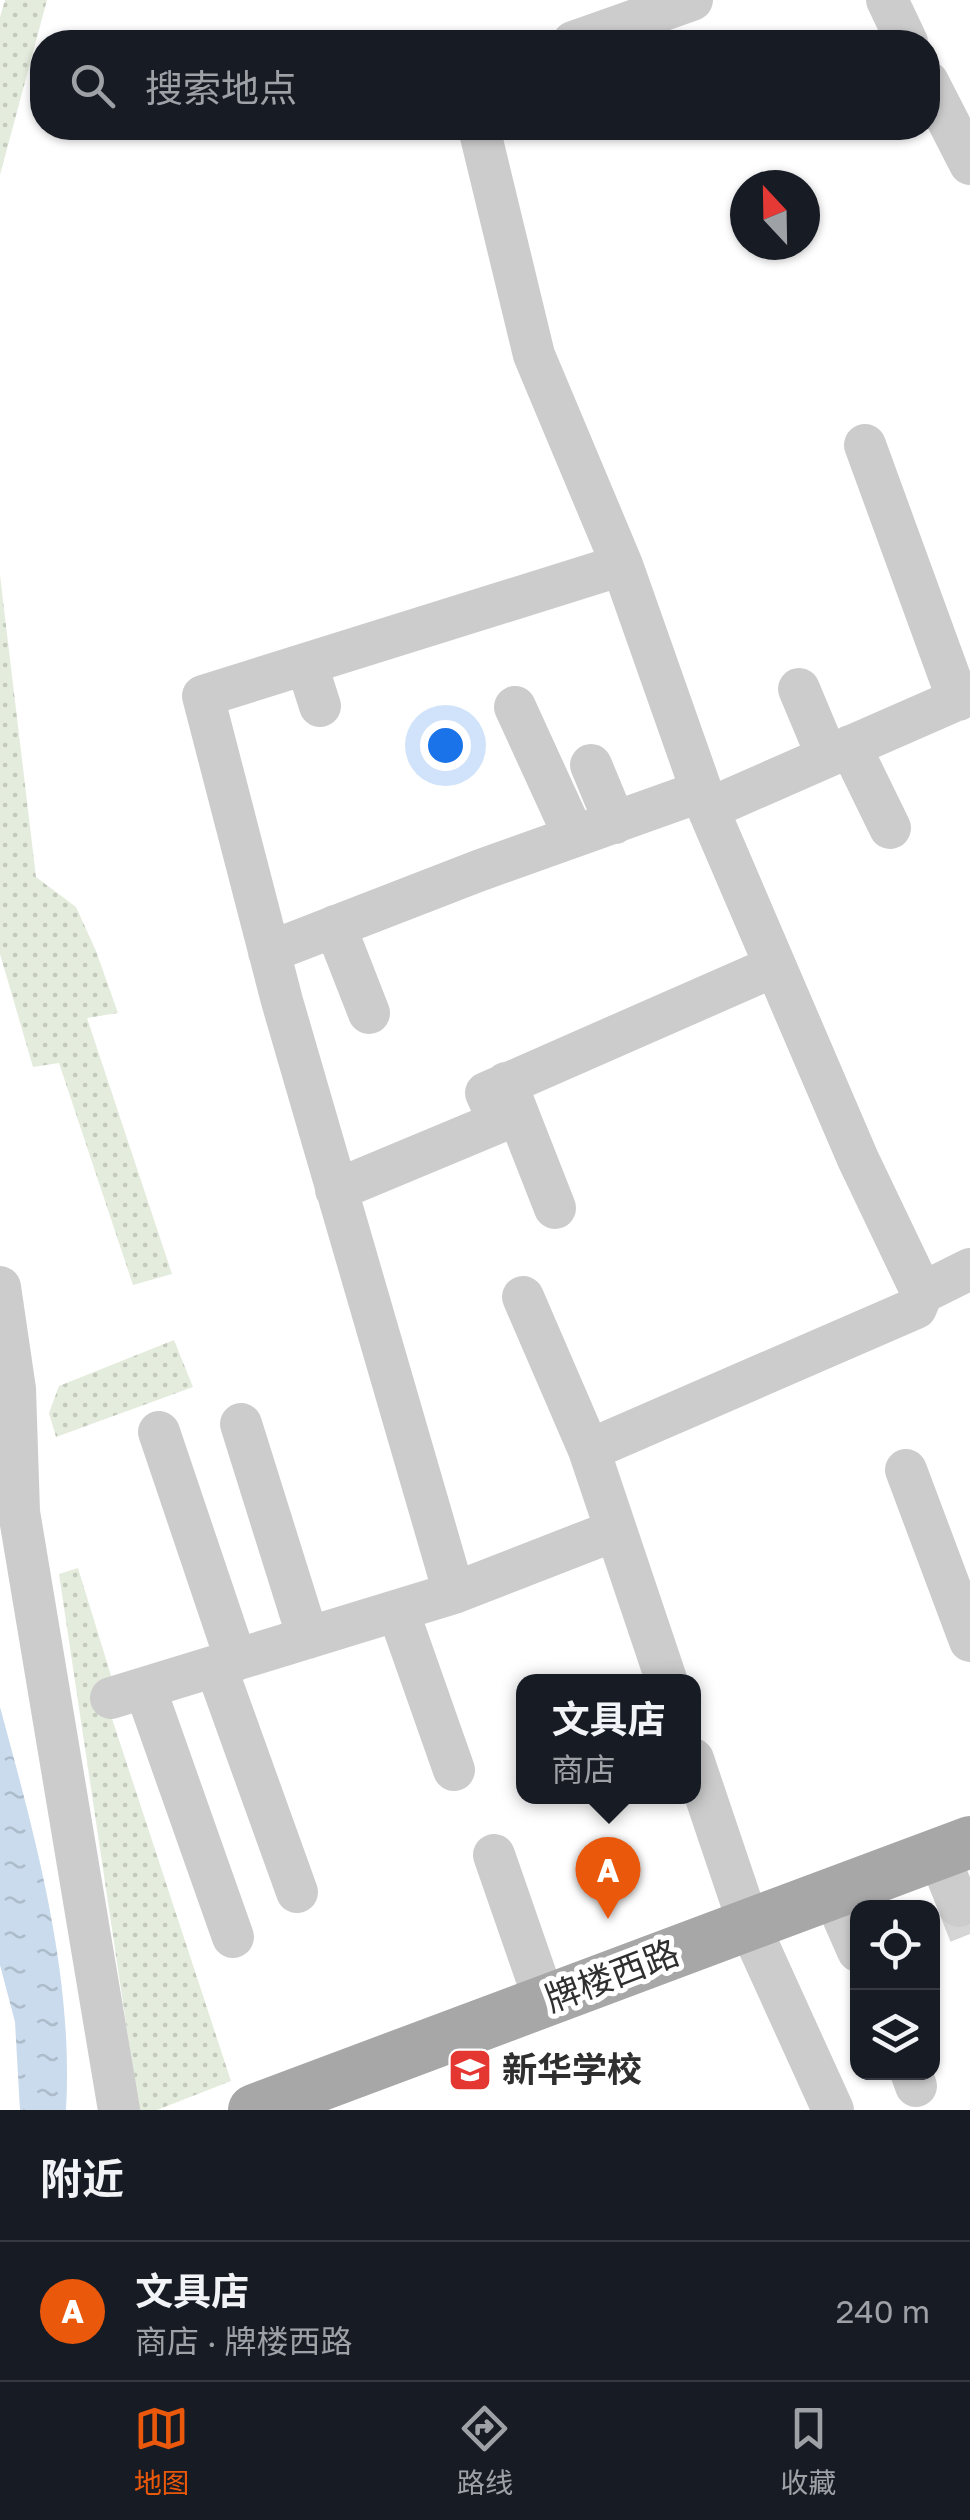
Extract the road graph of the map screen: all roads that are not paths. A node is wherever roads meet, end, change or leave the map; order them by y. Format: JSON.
{"nodes":[{"id":1,"x":692,"y":0,"type":"edge"},
{"id":2,"x":887,"y":0,"type":"edge"},
{"id":3,"x":607,"y":30,"type":"edge"},
{"id":4,"x":902,"y":30,"type":"edge"},
{"id":5,"x":940,"y":105,"type":"edge"},
{"id":6,"x":482,"y":140,"type":"edge"},
{"id":7,"x":970,"y":164,"type":"edge"},
{"id":8,"x":865,"y":445,"type":"dead end"},
{"id":9,"x":622,"y":565,"type":"junction"},
{"id":10,"x":307,"y":665,"type":"junction"},
{"id":11,"x":799,"y":689,"type":"dead end"},
{"id":12,"x":964,"y":697,"type":"edge"},
{"id":13,"x":320,"y":706,"type":"dead end"},
{"id":14,"x":515,"y":707,"type":"dead end"},
{"id":15,"x":839,"y":752,"type":"junction"},
{"id":16,"x":590,"y":764,"type":"dead end"},
{"id":17,"x":705,"y":800,"type":"junction"},
{"id":18,"x":614,"y":823,"type":"junction"},
{"id":19,"x":890,"y":828,"type":"dead end"},
{"id":20,"x":574,"y":836,"type":"junction"},
{"id":21,"x":334,"y":926,"type":"junction"},
{"id":22,"x":269,"y":952,"type":"junction"},
{"id":23,"x":775,"y":966,"type":"junction"},
{"id":24,"x":368,"y":1013,"type":"dead end"},
{"id":25,"x":506,"y":1083,"type":"junction"},
{"id":26,"x":336,"y":1190,"type":"junction"},
{"id":27,"x":555,"y":1208,"type":"dead end"},
{"id":28,"x":970,"y":1269,"type":"edge"},
{"id":29,"x":0,"y":1287,"type":"edge"},
{"id":30,"x":922,"y":1293,"type":"junction"},
{"id":31,"x":524,"y":1297,"type":"dead end"},
{"id":32,"x":241,"y":1424,"type":"dead end"},
{"id":33,"x":158,"y":1432,"type":"dead end"},
{"id":34,"x":589,"y":1450,"type":"junction"},
{"id":35,"x":906,"y":1470,"type":"dead end"},
{"id":36,"x":616,"y":1530,"type":"junction"},
{"id":37,"x":454,"y":1594,"type":"junction"},
{"id":38,"x":398,"y":1611,"type":"junction"},
{"id":39,"x":308,"y":1638,"type":"junction"},
{"id":40,"x":970,"y":1641,"type":"edge"},
{"id":41,"x":226,"y":1663,"type":"junction"},
{"id":42,"x":664,"y":1674,"type":"edge"},
{"id":43,"x":454,"y":1770,"type":"dead end"},
{"id":44,"x":701,"y":1783,"type":"edge"},
{"id":45,"x":954,"y":1848,"type":"edge"},
{"id":46,"x":494,"y":1855,"type":"dead end"},
{"id":47,"x":297,"y":1892,"type":"dead end"},
{"id":48,"x":833,"y":1894,"type":"junction"},
{"id":49,"x":959,"y":1906,"type":"tunnel mouth"},
{"id":50,"x":749,"y":1925,"type":"junction"},
{"id":51,"x":850,"y":1933,"type":"edge"},
{"id":52,"x":232,"y":1936,"type":"dead end"},
{"id":53,"x":544,"y":2002,"type":"junction"},
{"id":54,"x":344,"y":2094,"type":"edge"},
{"id":55,"x":119,"y":2110,"type":"edge"},
{"id":56,"x":254,"y":2110,"type":"edge"},
{"id":57,"x":833,"y":2110,"type":"edge"}],
"edges":[{"from":1,"to":3,"type":"street"},
{"from":2,"to":4,"type":"street"},
{"from":5,"to":7,"type":"street"},
{"from":6,"to":9,"type":"street"},
{"from":8,"to":12,"type":"street"},
{"from":9,"to":10,"type":"street"},
{"from":9,"to":17,"type":"street"},
{"from":10,"to":13,"type":"street"},
{"from":10,"to":22,"type":"street"},
{"from":11,"to":15,"type":"street"},
{"from":12,"to":15,"type":"street"},
{"from":14,"to":20,"type":"street"},
{"from":15,"to":17,"type":"street"},
{"from":15,"to":19,"type":"street"},
{"from":16,"to":18,"type":"street"},
{"from":17,"to":18,"type":"street"},
{"from":17,"to":23,"type":"street"},
{"from":18,"to":20,"type":"street"},
{"from":20,"to":21,"type":"street"},
{"from":21,"to":22,"type":"street"},
{"from":21,"to":24,"type":"street"},
{"from":22,"to":26,"type":"street"},
{"from":23,"to":25,"type":"street"},
{"from":23,"to":30,"type":"street"},
{"from":25,"to":26,"type":"street"},
{"from":25,"to":27,"type":"street"},
{"from":26,"to":37,"type":"street"},
{"from":28,"to":30,"type":"street"},
{"from":29,"to":55,"type":"street"},
{"from":30,"to":34,"type":"street"},
{"from":31,"to":34,"type":"street"},
{"from":32,"to":39,"type":"street"},
{"from":33,"to":41,"type":"street"},
{"from":34,"to":36,"type":"street"},
{"from":35,"to":40,"type":"street"},
{"from":36,"to":37,"type":"street"},
{"from":36,"to":42,"type":"street"},
{"from":37,"to":38,"type":"street"},
{"from":38,"to":39,"type":"street"},
{"from":38,"to":43,"type":"street"},
{"from":39,"to":41,"type":"street"},
{"from":41,"to":47,"type":"street"},
{"from":41,"to":52,"type":"street"},
{"from":44,"to":50,"type":"street"},
{"from":45,"to":48,"type":"main road","name":"牌楼西路"},
{"from":45,"to":49,"type":"street"},
{"from":46,"to":53,"type":"street"},
{"from":48,"to":50,"type":"main road","name":"牌楼西路"},
{"from":48,"to":51,"type":"street"},
{"from":50,"to":53,"type":"main road","name":"牌楼西路"},
{"from":50,"to":57,"type":"street"},
{"from":53,"to":54,"type":"main road","name":"牌楼西路"},
{"from":54,"to":56,"type":"main road","name":"牌楼西路"}]}
